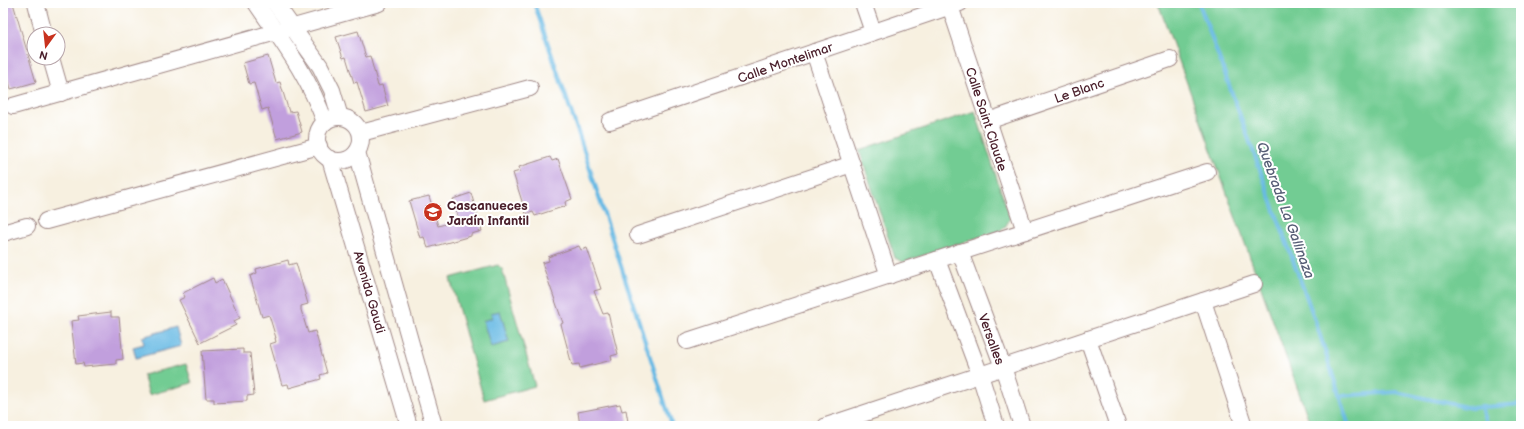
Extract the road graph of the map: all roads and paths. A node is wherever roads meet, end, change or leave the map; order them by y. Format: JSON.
{"nodes":[{"id":1,"x":36,"y":3,"type":"edge"},
{"id":2,"x":256,"y":3,"type":"edge"},
{"id":3,"x":275,"y":3,"type":"edge"},
{"id":4,"x":379,"y":3,"type":"edge"},
{"id":5,"x":863,"y":3,"type":"edge"},
{"id":6,"x":955,"y":5,"type":"edge"},
{"id":7,"x":42,"y":26,"type":"edge"},
{"id":8,"x":292,"y":27,"type":"junction"},
{"id":9,"x":276,"y":32,"type":"junction"},
{"id":10,"x":872,"y":32,"type":"junction"},
{"id":11,"x":814,"y":52,"type":"junction"},
{"id":12,"x":1170,"y":59,"type":"dead end"},
{"id":13,"x":53,"y":66,"type":"edge"},
{"id":14,"x":530,"y":88,"type":"dead end"},
{"id":15,"x":61,"y":93,"type":"junction"},
{"id":16,"x":13,"y":106,"type":"dead end"},
{"id":17,"x":332,"y":119,"type":"junction"},
{"id":18,"x":610,"y":121,"type":"dead end"},
{"id":19,"x":988,"y":121,"type":"junction"},
{"id":20,"x":361,"y":133,"type":"junction"},
{"id":21,"x":319,"y":146,"type":"junction"},
{"id":22,"x":354,"y":155,"type":"junction"},
{"id":23,"x":330,"y":159,"type":"junction"},
{"id":24,"x":852,"y":164,"type":"junction"},
{"id":25,"x":1207,"y":172,"type":"dead end"},
{"id":26,"x":46,"y":221,"type":"dead end"},
{"id":27,"x":27,"y":226,"type":"dead end"},
{"id":28,"x":1025,"y":231,"type":"junction"},
{"id":29,"x":3,"y":233,"type":"edge"},
{"id":30,"x":638,"y":235,"type":"dead end"},
{"id":31,"x":960,"y":252,"type":"junction"},
{"id":32,"x":937,"y":260,"type":"junction"},
{"id":33,"x":889,"y":276,"type":"junction"},
{"id":34,"x":392,"y":278,"type":"junction"},
{"id":35,"x":1254,"y":284,"type":"dead end"},
{"id":36,"x":367,"y":285,"type":"junction"},
{"id":37,"x":1203,"y":301,"type":"junction"},
{"id":38,"x":1088,"y":339,"type":"junction"},
{"id":39,"x":410,"y":341,"type":"junction"},
{"id":40,"x":687,"y":341,"type":"dead end"},
{"id":41,"x":388,"y":353,"type":"junction"},
{"id":42,"x":1003,"y":367,"type":"junction"},
{"id":43,"x":980,"y":375,"type":"junction"},
{"id":44,"x":409,"y":426,"type":"edge"},
{"id":45,"x":434,"y":426,"type":"edge"},
{"id":46,"x":826,"y":426,"type":"edge"},
{"id":47,"x":996,"y":426,"type":"edge"},
{"id":48,"x":1022,"y":426,"type":"edge"},
{"id":49,"x":1118,"y":426,"type":"edge"},
{"id":50,"x":1244,"y":426,"type":"edge"}],
"edges":[{"from":1,"to":7,"type":"street"},
{"from":2,"to":9,"type":"street"},
{"from":3,"to":8,"type":"street"},
{"from":4,"to":8,"type":"street"},
{"from":5,"to":10,"type":"street"},
{"from":6,"to":10,"type":"street","name":"Calle Montelimar"},
{"from":6,"to":19,"type":"street","name":"Calle Saint Claude"},
{"from":8,"to":9,"type":"street"},
{"from":8,"to":17,"type":"street"},
{"from":9,"to":15,"type":"street"},
{"from":9,"to":17,"type":"street"},
{"from":10,"to":11,"type":"street","name":"Calle Montelimar"},
{"from":11,"to":18,"type":"street","name":"Calle Montelimar"},
{"from":11,"to":24,"type":"street"},
{"from":12,"to":19,"type":"street","name":"Le Blanc"},
{"from":13,"to":15,"type":"street"},
{"from":14,"to":20,"type":"street"},
{"from":15,"to":16,"type":"street"},
{"from":17,"to":20,"type":"street"},
{"from":17,"to":21,"type":"street"},
{"from":19,"to":28,"type":"street","name":"Calle Saint Claude"},
{"from":20,"to":22,"type":"street"},
{"from":21,"to":23,"type":"street"},
{"from":21,"to":26,"type":"street"},
{"from":22,"to":23,"type":"street"},
{"from":22,"to":34,"type":"street","name":"Avenida Gaudi"},
{"from":23,"to":36,"type":"street","name":"Avenida Gaudi"},
{"from":24,"to":30,"type":"street"},
{"from":24,"to":33,"type":"street"},
{"from":25,"to":28,"type":"street"},
{"from":27,"to":29,"type":"street"},
{"from":28,"to":31,"type":"street"},
{"from":31,"to":32,"type":"street"},
{"from":31,"to":42,"type":"street","name":"Versalles"},
{"from":32,"to":33,"type":"street"},
{"from":32,"to":43,"type":"street","name":"Versalles"},
{"from":33,"to":40,"type":"street"},
{"from":34,"to":36,"type":"street"},
{"from":34,"to":39,"type":"street","name":"Avenida Gaudi"},
{"from":35,"to":37,"type":"street"},
{"from":36,"to":41,"type":"street","name":"Avenida Gaudi"},
{"from":37,"to":38,"type":"street"},
{"from":37,"to":50,"type":"street"},
{"from":38,"to":42,"type":"street"},
{"from":38,"to":49,"type":"street"},
{"from":39,"to":41,"type":"street"},
{"from":39,"to":45,"type":"street","name":"Avenida Gaudi"},
{"from":41,"to":44,"type":"street","name":"Avenida Gaudi"},
{"from":42,"to":43,"type":"street"},
{"from":42,"to":48,"type":"street","name":"Versalles"},
{"from":43,"to":46,"type":"street"},
{"from":43,"to":47,"type":"street","name":"Versalles"}]}
